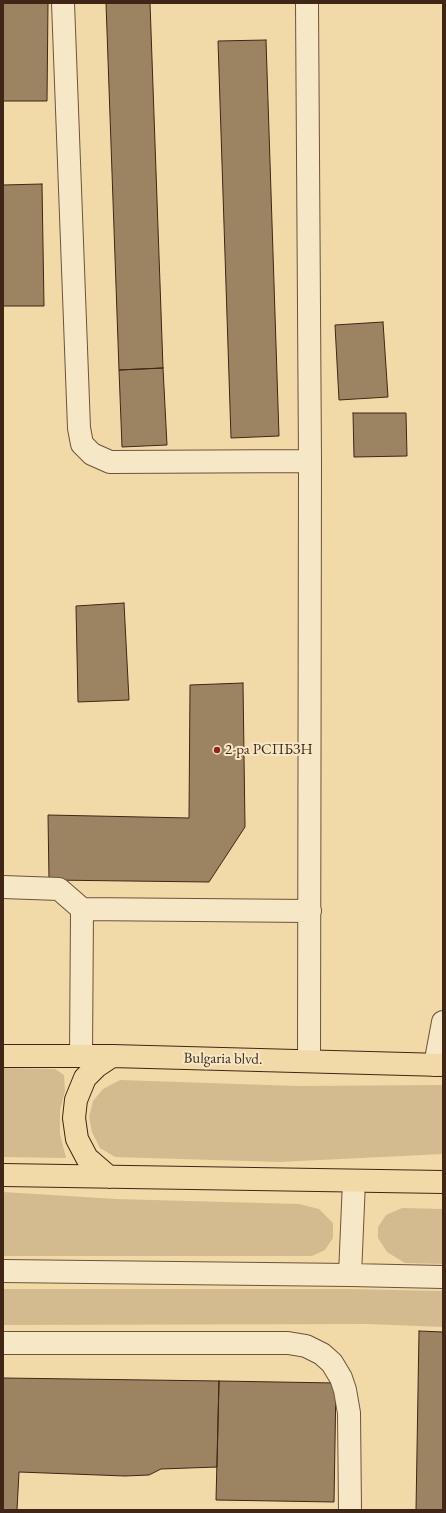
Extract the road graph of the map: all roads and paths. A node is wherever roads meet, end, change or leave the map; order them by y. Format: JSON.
{"nodes":[{"id":1,"x":63,"y":3,"type":"edge"},
{"id":2,"x":307,"y":3,"type":"edge"},
{"id":3,"x":310,"y":461,"type":"junction"},
{"id":4,"x":3,"y":887,"type":"edge"},
{"id":5,"x":82,"y":909,"type":"junction"},
{"id":6,"x":310,"y":910,"type":"junction"},
{"id":7,"x":443,"y":1022,"type":"edge"},
{"id":8,"x":3,"y":1056,"type":"edge"},
{"id":9,"x":81,"y":1056,"type":"junction"},
{"id":10,"x":112,"y":1056,"type":"junction"},
{"id":11,"x":309,"y":1061,"type":"junction"},
{"id":12,"x":439,"y":1065,"type":"edge"},
{"id":13,"x":3,"y":1174,"type":"edge"},
{"id":14,"x":109,"y":1177,"type":"junction"},
{"id":15,"x":354,"y":1181,"type":"junction"},
{"id":16,"x":443,"y":1182,"type":"edge"},
{"id":17,"x":3,"y":1271,"type":"edge"},
{"id":18,"x":350,"y":1274,"type":"junction"},
{"id":19,"x":443,"y":1277,"type":"edge"},
{"id":20,"x":3,"y":1343,"type":"edge"},
{"id":21,"x":350,"y":1510,"type":"edge"}],
"edges":[{"from":1,"to":3,"type":"street"},
{"from":2,"to":3,"type":"street"},
{"from":3,"to":6,"type":"street"},
{"from":4,"to":5,"type":"street"},
{"from":5,"to":6,"type":"street"},
{"from":5,"to":9,"type":"street"},
{"from":6,"to":11,"type":"street"},
{"from":7,"to":12,"type":"street"},
{"from":8,"to":9,"type":"highway","name":"Bulgaria blvd."},
{"from":9,"to":10,"type":"highway","name":"Bulgaria blvd."},
{"from":10,"to":11,"type":"highway","name":"Bulgaria blvd."},
{"from":10,"to":14,"type":"highway"},
{"from":11,"to":12,"type":"highway","name":"Bulgaria blvd."},
{"from":13,"to":14,"type":"highway"},
{"from":14,"to":15,"type":"highway"},
{"from":15,"to":16,"type":"highway"},
{"from":15,"to":18,"type":"street"},
{"from":17,"to":18,"type":"street"},
{"from":18,"to":19,"type":"street"},
{"from":20,"to":21,"type":"street"}]}
